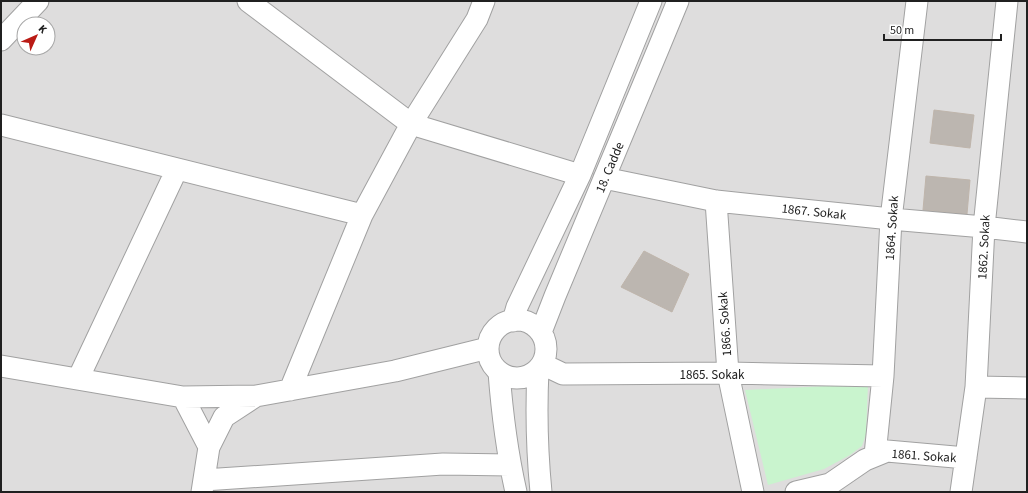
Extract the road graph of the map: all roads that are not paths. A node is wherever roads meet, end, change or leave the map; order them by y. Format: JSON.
{"nodes":[{"id":1,"x":38,"y":1,"type":"edge"},
{"id":2,"x":248,"y":1,"type":"edge"},
{"id":3,"x":484,"y":1,"type":"edge"},
{"id":4,"x":651,"y":1,"type":"edge"},
{"id":5,"x":678,"y":1,"type":"edge"},
{"id":6,"x":917,"y":1,"type":"edge"},
{"id":7,"x":1007,"y":1,"type":"edge"},
{"id":8,"x":1,"y":40,"type":"edge"},
{"id":9,"x":411,"y":124,"type":"junction"},
{"id":10,"x":1,"y":125,"type":"edge"},
{"id":11,"x":177,"y":168,"type":"junction"},
{"id":12,"x":580,"y":175,"type":"junction"},
{"id":13,"x":604,"y":178,"type":"junction"},
{"id":14,"x":716,"y":201,"type":"junction"},
{"id":15,"x":362,"y":215,"type":"junction"},
{"id":16,"x":891,"y":220,"type":"junction"},
{"id":17,"x":984,"y":227,"type":"junction"},
{"id":18,"x":1027,"y":232,"type":"edge"},
{"id":19,"x":513,"y":320,"type":"junction"},
{"id":20,"x":541,"y":332,"type":"junction"},
{"id":21,"x":488,"y":348,"type":"junction"},
{"id":22,"x":1,"y":366,"type":"edge"},
{"id":23,"x":540,"y":367,"type":"junction"},
{"id":24,"x":499,"y":372,"type":"junction"},
{"id":25,"x":728,"y":373,"type":"junction"},
{"id":26,"x":883,"y":376,"type":"junction"},
{"id":27,"x":78,"y":379,"type":"junction"},
{"id":28,"x":976,"y":387,"type":"junction"},
{"id":29,"x":1027,"y":388,"type":"edge"},
{"id":30,"x":290,"y":390,"type":"junction"},
{"id":31,"x":256,"y":396,"type":"junction"},
{"id":32,"x":184,"y":397,"type":"junction"},
{"id":33,"x":209,"y":447,"type":"junction"},
{"id":34,"x":875,"y":455,"type":"junction"},
{"id":35,"x":966,"y":458,"type":"junction"},
{"id":36,"x":510,"y":465,"type":"junction"},
{"id":37,"x":203,"y":486,"type":"edge"},
{"id":38,"x":829,"y":488,"type":"edge"},
{"id":39,"x":516,"y":492,"type":"edge"},
{"id":40,"x":541,"y":492,"type":"edge"},
{"id":41,"x":752,"y":492,"type":"edge"},
{"id":42,"x":796,"y":492,"type":"edge"},
{"id":43,"x":961,"y":492,"type":"edge"}],
"edges":[{"from":1,"to":8,"type":"street"},
{"from":2,"to":9,"type":"street"},
{"from":3,"to":9,"type":"street"},
{"from":4,"to":12,"type":"street","name":"18. Cadde"},
{"from":5,"to":13,"type":"street","name":"18. Cadde"},
{"from":6,"to":16,"type":"street","name":"1864. Sokak"},
{"from":7,"to":17,"type":"street","name":"1862. Sokak"},
{"from":9,"to":12,"type":"street"},
{"from":9,"to":15,"type":"street"},
{"from":10,"to":11,"type":"street"},
{"from":11,"to":15,"type":"street"},
{"from":11,"to":27,"type":"street"},
{"from":12,"to":19,"type":"street","name":"18. Cadde"},
{"from":13,"to":14,"type":"street","name":"1867. Sokak"},
{"from":13,"to":20,"type":"street","name":"18. Cadde"},
{"from":14,"to":16,"type":"street","name":"1867. Sokak"},
{"from":14,"to":25,"type":"street","name":"1866. Sokak"},
{"from":15,"to":30,"type":"street"},
{"from":16,"to":17,"type":"street","name":"1867. Sokak"},
{"from":16,"to":26,"type":"street","name":"1864. Sokak"},
{"from":17,"to":18,"type":"street","name":"1867. Sokak"},
{"from":17,"to":28,"type":"street","name":"1862. Sokak"},
{"from":19,"to":20,"type":"street"},
{"from":19,"to":21,"type":"street"},
{"from":20,"to":23,"type":"street"},
{"from":21,"to":24,"type":"street"},
{"from":21,"to":30,"type":"street"},
{"from":22,"to":27,"type":"street"},
{"from":23,"to":24,"type":"street"},
{"from":23,"to":25,"type":"street","name":"1865. Sokak"},
{"from":23,"to":40,"type":"street"},
{"from":24,"to":36,"type":"street"},
{"from":25,"to":26,"type":"street","name":"1865. Sokak"},
{"from":25,"to":41,"type":"street","name":"1866. Sokak"},
{"from":26,"to":34,"type":"street","name":"1864. Sokak"},
{"from":27,"to":32,"type":"street"},
{"from":28,"to":29,"type":"street"},
{"from":28,"to":35,"type":"street","name":"1862. Sokak"},
{"from":30,"to":31,"type":"street"},
{"from":31,"to":32,"type":"street"},
{"from":31,"to":33,"type":"street"},
{"from":32,"to":33,"type":"street"},
{"from":33,"to":37,"type":"street"},
{"from":34,"to":35,"type":"street","name":"1861. Sokak"},
{"from":34,"to":38,"type":"street","name":"1861. Sokak"},
{"from":35,"to":43,"type":"street","name":"1862. Sokak"},
{"from":36,"to":37,"type":"street"},
{"from":36,"to":39,"type":"street"},
{"from":38,"to":42,"type":"street","name":"1861. Sokak"}]}
